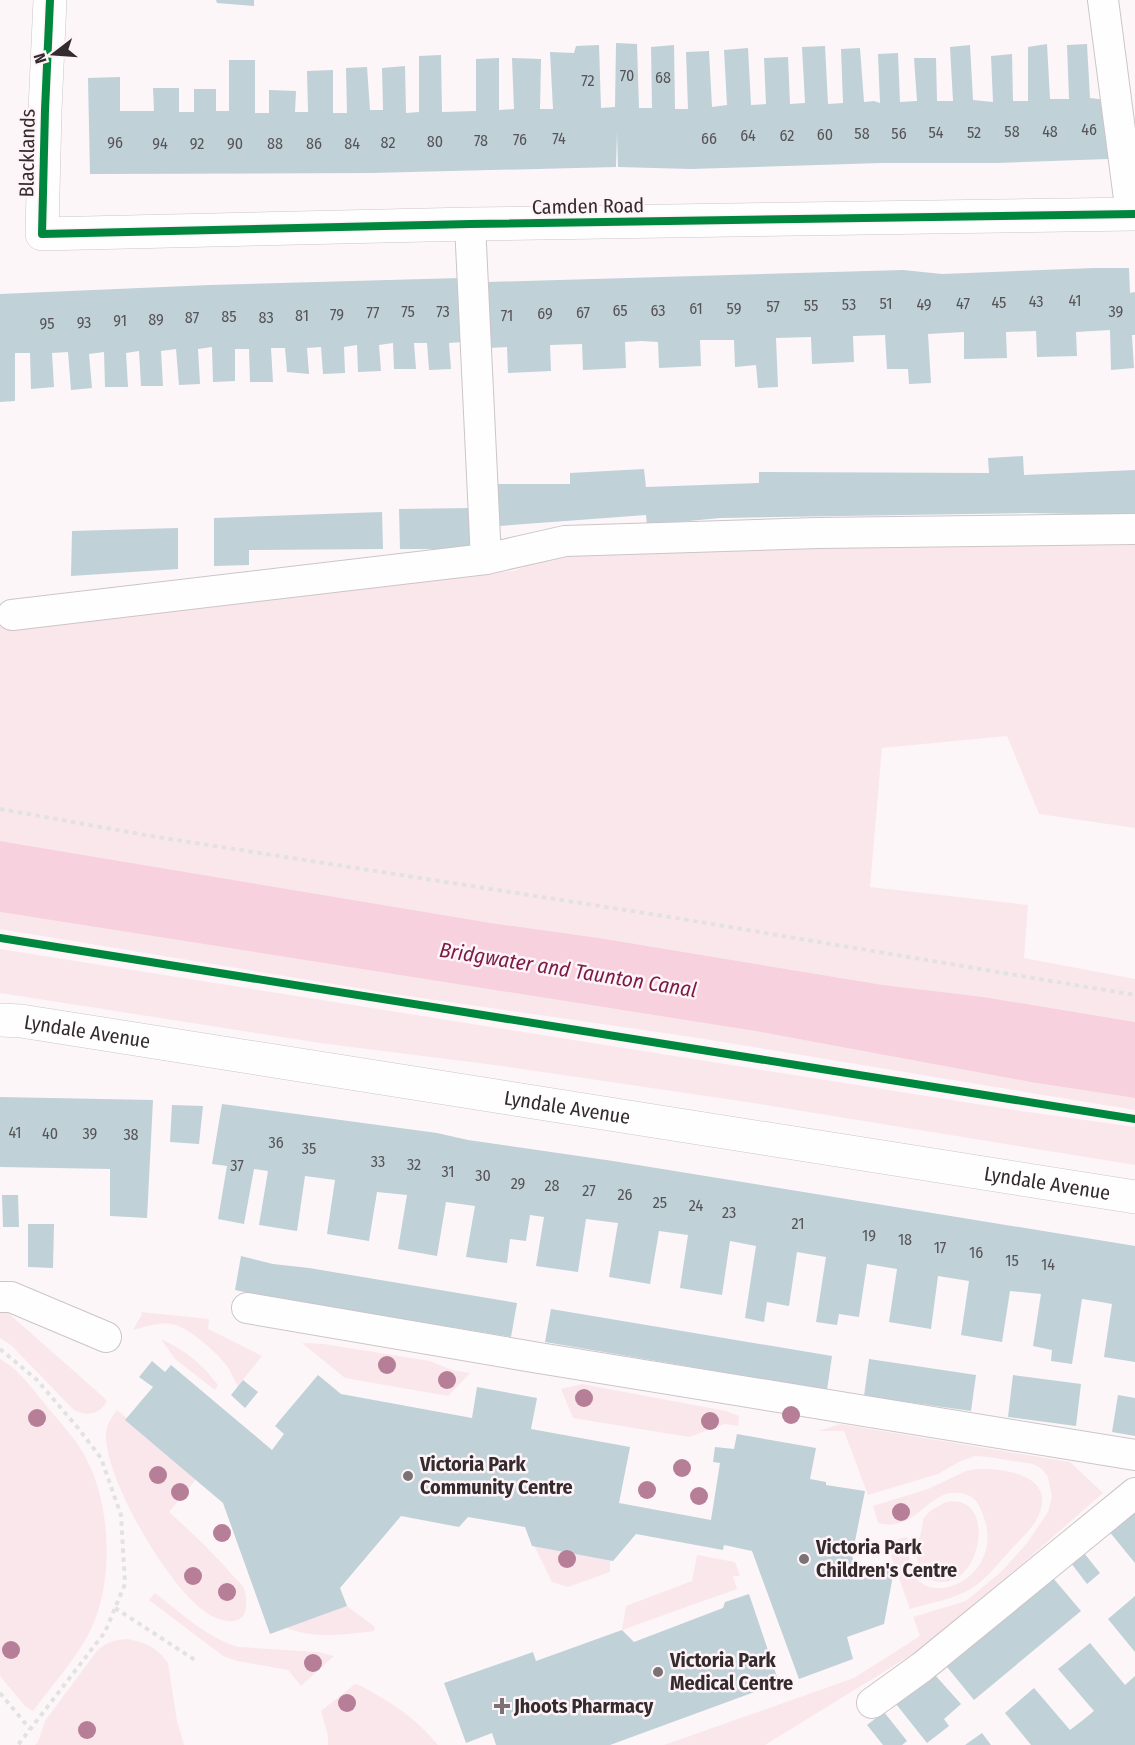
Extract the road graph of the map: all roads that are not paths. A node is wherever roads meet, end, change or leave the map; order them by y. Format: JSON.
{"nodes":[{"id":1,"x":50,"y":0,"type":"edge"},
{"id":2,"x":1103,"y":0,"type":"edge"},
{"id":3,"x":1133,"y":214,"type":"edge"},
{"id":4,"x":470,"y":224,"type":"junction"},
{"id":5,"x":42,"y":234,"type":"joint"},
{"id":6,"x":1135,"y":529,"type":"edge"},
{"id":7,"x":486,"y":559,"type":"junction"},
{"id":8,"x":12,"y":615,"type":"dead end"},
{"id":9,"x":0,"y":1020,"type":"edge"},
{"id":10,"x":1135,"y":1197,"type":"edge"},
{"id":11,"x":0,"y":1297,"type":"edge"},
{"id":12,"x":247,"y":1308,"type":"dead end"},
{"id":13,"x":106,"y":1337,"type":"dead end"},
{"id":14,"x":1135,"y":1455,"type":"edge"},
{"id":15,"x":1135,"y":1493,"type":"edge"},
{"id":16,"x":872,"y":1703,"type":"dead end"}],
"edges":[{"from":1,"to":5,"type":"street","name":"Blacklands"},
{"from":2,"to":3,"type":"lane"},
{"from":3,"to":4,"type":"street","name":"Camden Road"},
{"from":4,"to":5,"type":"street","name":"Camden Road"},
{"from":4,"to":7,"type":"lane"},
{"from":6,"to":7,"type":"lane"},
{"from":7,"to":8,"type":"lane"},
{"from":9,"to":10,"type":"street","name":"Lyndale Avenue"},
{"from":11,"to":13,"type":"lane"},
{"from":12,"to":14,"type":"lane"},
{"from":15,"to":16,"type":"lane"}]}
